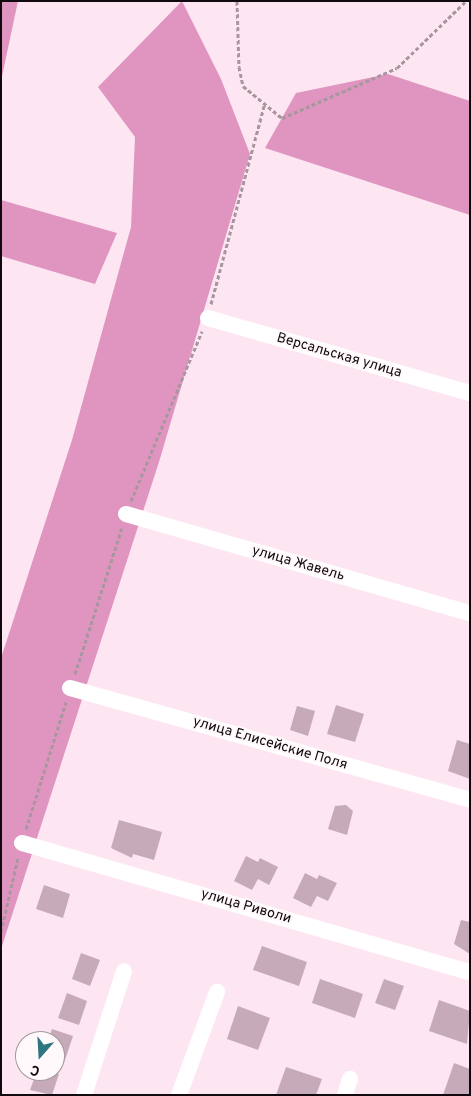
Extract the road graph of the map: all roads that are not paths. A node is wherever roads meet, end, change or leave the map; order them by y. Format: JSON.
{"nodes":[{"id":1,"x":208,"y":318,"type":"dead end"},
{"id":2,"x":470,"y":393,"type":"edge"},
{"id":3,"x":126,"y":514,"type":"dead end"},
{"id":4,"x":470,"y":613,"type":"edge"},
{"id":5,"x":70,"y":688,"type":"dead end"},
{"id":6,"x":470,"y":800,"type":"edge"},
{"id":7,"x":22,"y":843,"type":"dead end"},
{"id":8,"x":124,"y":970,"type":"dead end"},
{"id":9,"x":470,"y":972,"type":"edge"},
{"id":10,"x":217,"y":992,"type":"dead end"},
{"id":11,"x":350,"y":1079,"type":"dead end"},
{"id":12,"x":84,"y":1095,"type":"edge"},
{"id":13,"x":179,"y":1095,"type":"edge"},
{"id":14,"x":345,"y":1095,"type":"edge"}],
"edges":[{"from":1,"to":2,"type":"street","name":"Версальская улица"},
{"from":3,"to":4,"type":"street","name":"улица Жавель"},
{"from":5,"to":6,"type":"street","name":"улица Елисейские Поля"},
{"from":7,"to":9,"type":"street","name":"улица Риволи"},
{"from":8,"to":12,"type":"street"},
{"from":10,"to":13,"type":"street"},
{"from":11,"to":14,"type":"street"}]}
